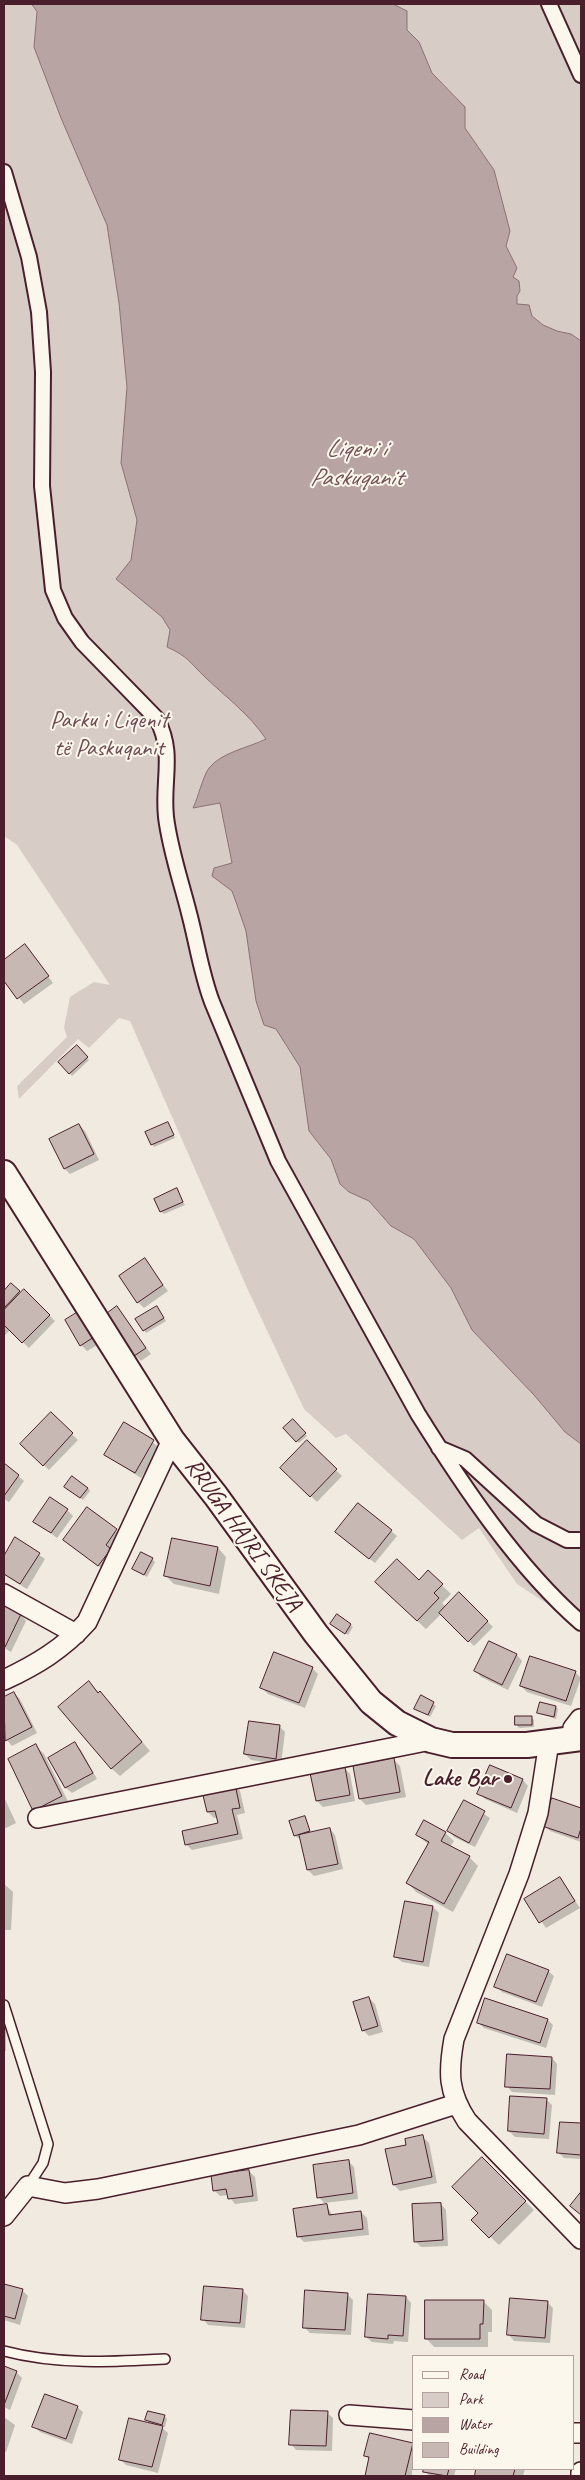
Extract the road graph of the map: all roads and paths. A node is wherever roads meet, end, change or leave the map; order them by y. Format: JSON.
{"nodes":[{"id":1,"x":549,"y":4,"type":"edge"},
{"id":2,"x":581,"y":75,"type":"edge"},
{"id":3,"x":4,"y":172,"type":"edge"},
{"id":4,"x":4,"y":1173,"type":"edge"},
{"id":5,"x":172,"y":1440,"type":"junction"},
{"id":6,"x":439,"y":1448,"type":"junction"},
{"id":7,"x":581,"y":1540,"type":"edge"},
{"id":8,"x":4,"y":1594,"type":"edge"},
{"id":9,"x":581,"y":1623,"type":"edge"},
{"id":10,"x":76,"y":1634,"type":"junction"},
{"id":11,"x":4,"y":1680,"type":"edge"},
{"id":12,"x":578,"y":1728,"type":"edge"},
{"id":13,"x":431,"y":1740,"type":"junction"},
{"id":14,"x":549,"y":1742,"type":"junction"},
{"id":15,"x":38,"y":1818,"type":"dead end"},
{"id":16,"x":4,"y":2005,"type":"edge"},
{"id":17,"x":456,"y":2104,"type":"junction"},
{"id":18,"x":28,"y":2186,"type":"junction"},
{"id":19,"x":4,"y":2216,"type":"edge"},
{"id":20,"x":581,"y":2239,"type":"edge"},
{"id":21,"x":4,"y":2351,"type":"edge"},
{"id":22,"x":165,"y":2359,"type":"dead end"},
{"id":23,"x":349,"y":2416,"type":"dead end"},
{"id":24,"x":412,"y":2420,"type":"edge"},
{"id":25,"x":581,"y":2472,"type":"edge"},
{"id":26,"x":581,"y":2476,"type":"edge"}],
"edges":[{"from":1,"to":2,"type":"street"},
{"from":3,"to":6,"type":"street"},
{"from":4,"to":5,"type":"street","name":"RRUGA HAJRI SKEJA"},
{"from":5,"to":10,"type":"street"},
{"from":5,"to":13,"type":"street","name":"RRUGA HAJRI SKEJA"},
{"from":6,"to":7,"type":"street"},
{"from":6,"to":9,"type":"street"},
{"from":8,"to":10,"type":"street"},
{"from":10,"to":11,"type":"street"},
{"from":12,"to":14,"type":"street","name":"RRUGA HAJRI SKEJA"},
{"from":13,"to":14,"type":"street","name":"RRUGA HAJRI SKEJA"},
{"from":13,"to":15,"type":"street"},
{"from":14,"to":17,"type":"street"},
{"from":16,"to":18,"type":"lane"},
{"from":17,"to":18,"type":"street"},
{"from":17,"to":20,"type":"street"},
{"from":18,"to":19,"type":"street"},
{"from":21,"to":22,"type":"lane"},
{"from":23,"to":24,"type":"street"},
{"from":25,"to":26,"type":"street"}]}
